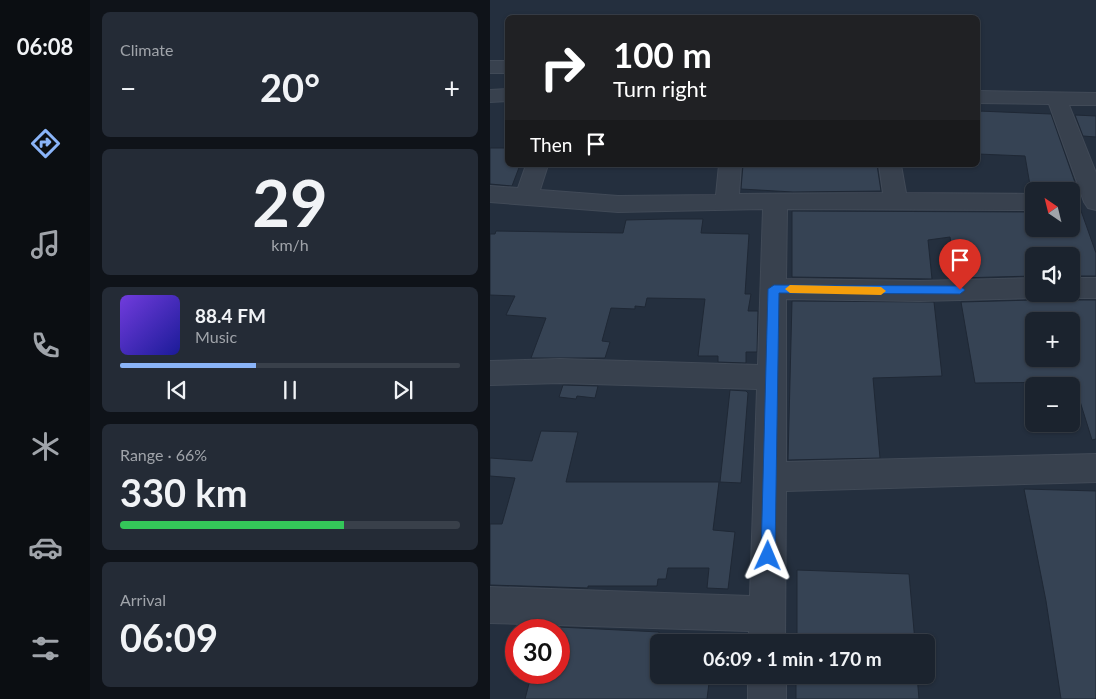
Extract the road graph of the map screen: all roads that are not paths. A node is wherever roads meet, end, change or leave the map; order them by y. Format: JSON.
{"nodes":[{"id":1,"x":490,"y":67,"type":"edge"},
{"id":2,"x":505,"y":67,"type":"edge"},
{"id":3,"x":505,"y":95,"type":"edge"},
{"id":4,"x":490,"y":96,"type":"edge"},
{"id":5,"x":980,"y":97,"type":"edge"},
{"id":6,"x":1057,"y":99,"type":"junction"},
{"id":7,"x":1096,"y":99,"type":"edge"},
{"id":8,"x":536,"y":167,"type":"edge"},
{"id":9,"x":730,"y":167,"type":"edge"},
{"id":10,"x":890,"y":167,"type":"edge"},
{"id":11,"x":490,"y":194,"type":"edge"},
{"id":12,"x":527,"y":196,"type":"junction"},
{"id":13,"x":775,"y":201,"type":"junction"},
{"id":14,"x":727,"y":202,"type":"junction"},
{"id":15,"x":896,"y":202,"type":"junction"},
{"id":16,"x":1025,"y":202,"type":"edge"},
{"id":17,"x":1080,"y":202,"type":"edge"},
{"id":18,"x":1096,"y":202,"type":"edge"},
{"id":19,"x":1025,"y":288,"type":"edge"},
{"id":20,"x":1080,"y":288,"type":"edge"},
{"id":21,"x":1096,"y":288,"type":"edge"},
{"id":22,"x":774,"y":289,"type":"junction"},
{"id":23,"x":490,"y":372,"type":"edge"},
{"id":24,"x":772,"y":377,"type":"junction"},
{"id":25,"x":1096,"y":468,"type":"edge"},
{"id":26,"x":770,"y":477,"type":"junction"},
{"id":27,"x":490,"y":605,"type":"edge"},
{"id":28,"x":767,"y":628,"type":"edge"},
{"id":29,"x":767,"y":684,"type":"edge"},
{"id":30,"x":768,"y":699,"type":"edge"}],
"edges":[{"from":1,"to":2,"type":"street"},
{"from":3,"to":4,"type":"street"},
{"from":5,"to":6,"type":"street"},
{"from":6,"to":7,"type":"street"},
{"from":6,"to":18,"type":"street"},
{"from":8,"to":12,"type":"street"},
{"from":9,"to":14,"type":"street"},
{"from":10,"to":15,"type":"street"},
{"from":11,"to":12,"type":"street"},
{"from":12,"to":14,"type":"street"},
{"from":13,"to":14,"type":"street"},
{"from":13,"to":15,"type":"street"},
{"from":13,"to":22,"type":"street"},
{"from":15,"to":16,"type":"street"},
{"from":17,"to":18,"type":"street"},
{"from":19,"to":22,"type":"street"},
{"from":20,"to":21,"type":"street"},
{"from":22,"to":24,"type":"street"},
{"from":23,"to":24,"type":"street"},
{"from":24,"to":26,"type":"street"},
{"from":25,"to":26,"type":"street"},
{"from":26,"to":28,"type":"street"},
{"from":27,"to":28,"type":"street"},
{"from":29,"to":30,"type":"street"}]}
